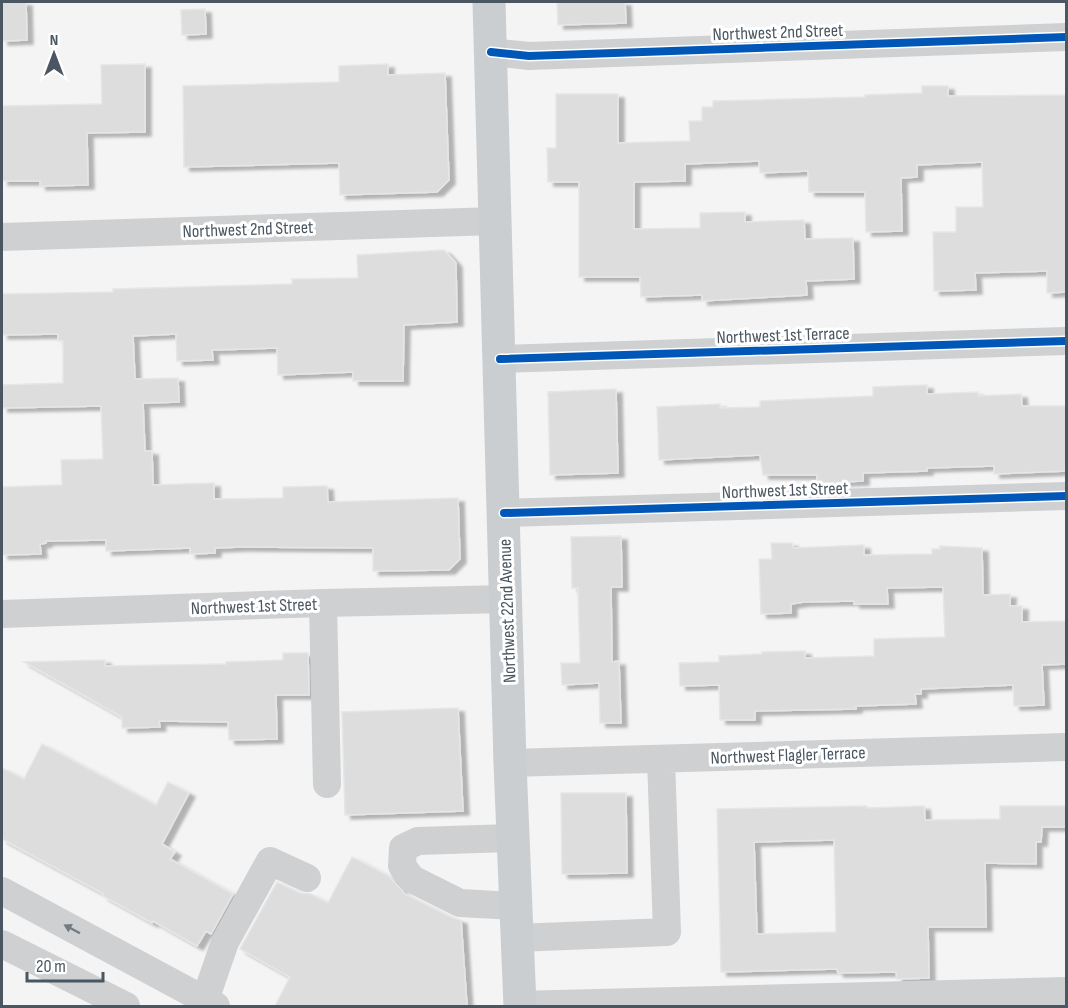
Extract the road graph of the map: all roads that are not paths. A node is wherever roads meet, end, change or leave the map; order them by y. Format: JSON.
{"nodes":[{"id":1,"x":489,"y":2,"type":"edge"},
{"id":2,"x":1066,"y":38,"type":"edge"},
{"id":3,"x":490,"y":52,"type":"junction"},
{"id":4,"x":495,"y":221,"type":"junction"},
{"id":5,"x":2,"y":237,"type":"edge"},
{"id":6,"x":1066,"y":341,"type":"edge"},
{"id":7,"x":500,"y":359,"type":"junction"},
{"id":8,"x":1066,"y":496,"type":"edge"},
{"id":9,"x":504,"y":513,"type":"junction"},
{"id":10,"x":507,"y":599,"type":"junction"},
{"id":11,"x":323,"y":603,"type":"junction"},
{"id":12,"x":2,"y":614,"type":"edge"},
{"id":13,"x":1066,"y":747,"type":"edge"},
{"id":14,"x":661,"y":759,"type":"junction"},
{"id":15,"x":510,"y":764,"type":"junction"},
{"id":16,"x":327,"y":784,"type":"dead end"},
{"id":17,"x":513,"y":838,"type":"junction"},
{"id":18,"x":307,"y":878,"type":"dead end"},
{"id":19,"x":2,"y":891,"type":"edge"},
{"id":20,"x":516,"y":906,"type":"junction"},
{"id":21,"x":516,"y":938,"type":"junction"},
{"id":22,"x":2,"y":944,"type":"edge"},
{"id":23,"x":149,"y":970,"type":"junction"},
{"id":24,"x":1066,"y":991,"type":"edge"},
{"id":25,"x":770,"y":1002,"type":"edge"},
{"id":26,"x":211,"y":1003,"type":"edge"},
{"id":27,"x":688,"y":1003,"type":"edge"},
{"id":28,"x":596,"y":1004,"type":"edge"},
{"id":29,"x":126,"y":1006,"type":"edge"},
{"id":30,"x":131,"y":1006,"type":"edge"},
{"id":31,"x":518,"y":1006,"type":"edge"}],
"edges":[{"from":1,"to":3,"type":"main road","name":"Northwest 22nd Avenue"},
{"from":2,"to":3,"type":"street","name":"Northwest 2nd Street"},
{"from":3,"to":4,"type":"main road","name":"Northwest 22nd Avenue"},
{"from":4,"to":5,"type":"street","name":"Northwest 2nd Street"},
{"from":4,"to":7,"type":"main road","name":"Northwest 22nd Avenue"},
{"from":6,"to":7,"type":"street","name":"Northwest 1st Terrace"},
{"from":7,"to":9,"type":"main road","name":"Northwest 22nd Avenue"},
{"from":8,"to":9,"type":"street","name":"Northwest 1st Street"},
{"from":9,"to":10,"type":"main road","name":"Northwest 22nd Avenue"},
{"from":10,"to":11,"type":"street","name":"Northwest 1st Street"},
{"from":10,"to":15,"type":"main road","name":"Northwest 22nd Avenue"},
{"from":11,"to":12,"type":"street","name":"Northwest 1st Street"},
{"from":11,"to":16,"type":"street"},
{"from":13,"to":14,"type":"street","name":"Northwest Flagler Terrace"},
{"from":14,"to":15,"type":"street","name":"Northwest Flagler Terrace"},
{"from":14,"to":21,"type":"street"},
{"from":15,"to":17,"type":"main road","name":"Northwest 22nd Avenue"},
{"from":17,"to":20,"type":"main road","name":"Northwest 22nd Avenue"},
{"from":17,"to":20,"type":"street"},
{"from":18,"to":26,"type":"street"},
{"from":23,"to":19,"type":"street","one_way":true},
{"from":20,"to":21,"type":"main road","name":"Northwest 22nd Avenue"},
{"from":21,"to":31,"type":"main road","name":"Northwest 22nd Avenue"},
{"from":22,"to":29,"type":"street"},
{"from":23,"to":26,"type":"street"},
{"from":23,"to":30,"type":"street"},
{"from":24,"to":25,"type":"street"},
{"from":25,"to":27,"type":"street"},
{"from":27,"to":28,"type":"street"},
{"from":28,"to":31,"type":"street"}]}
